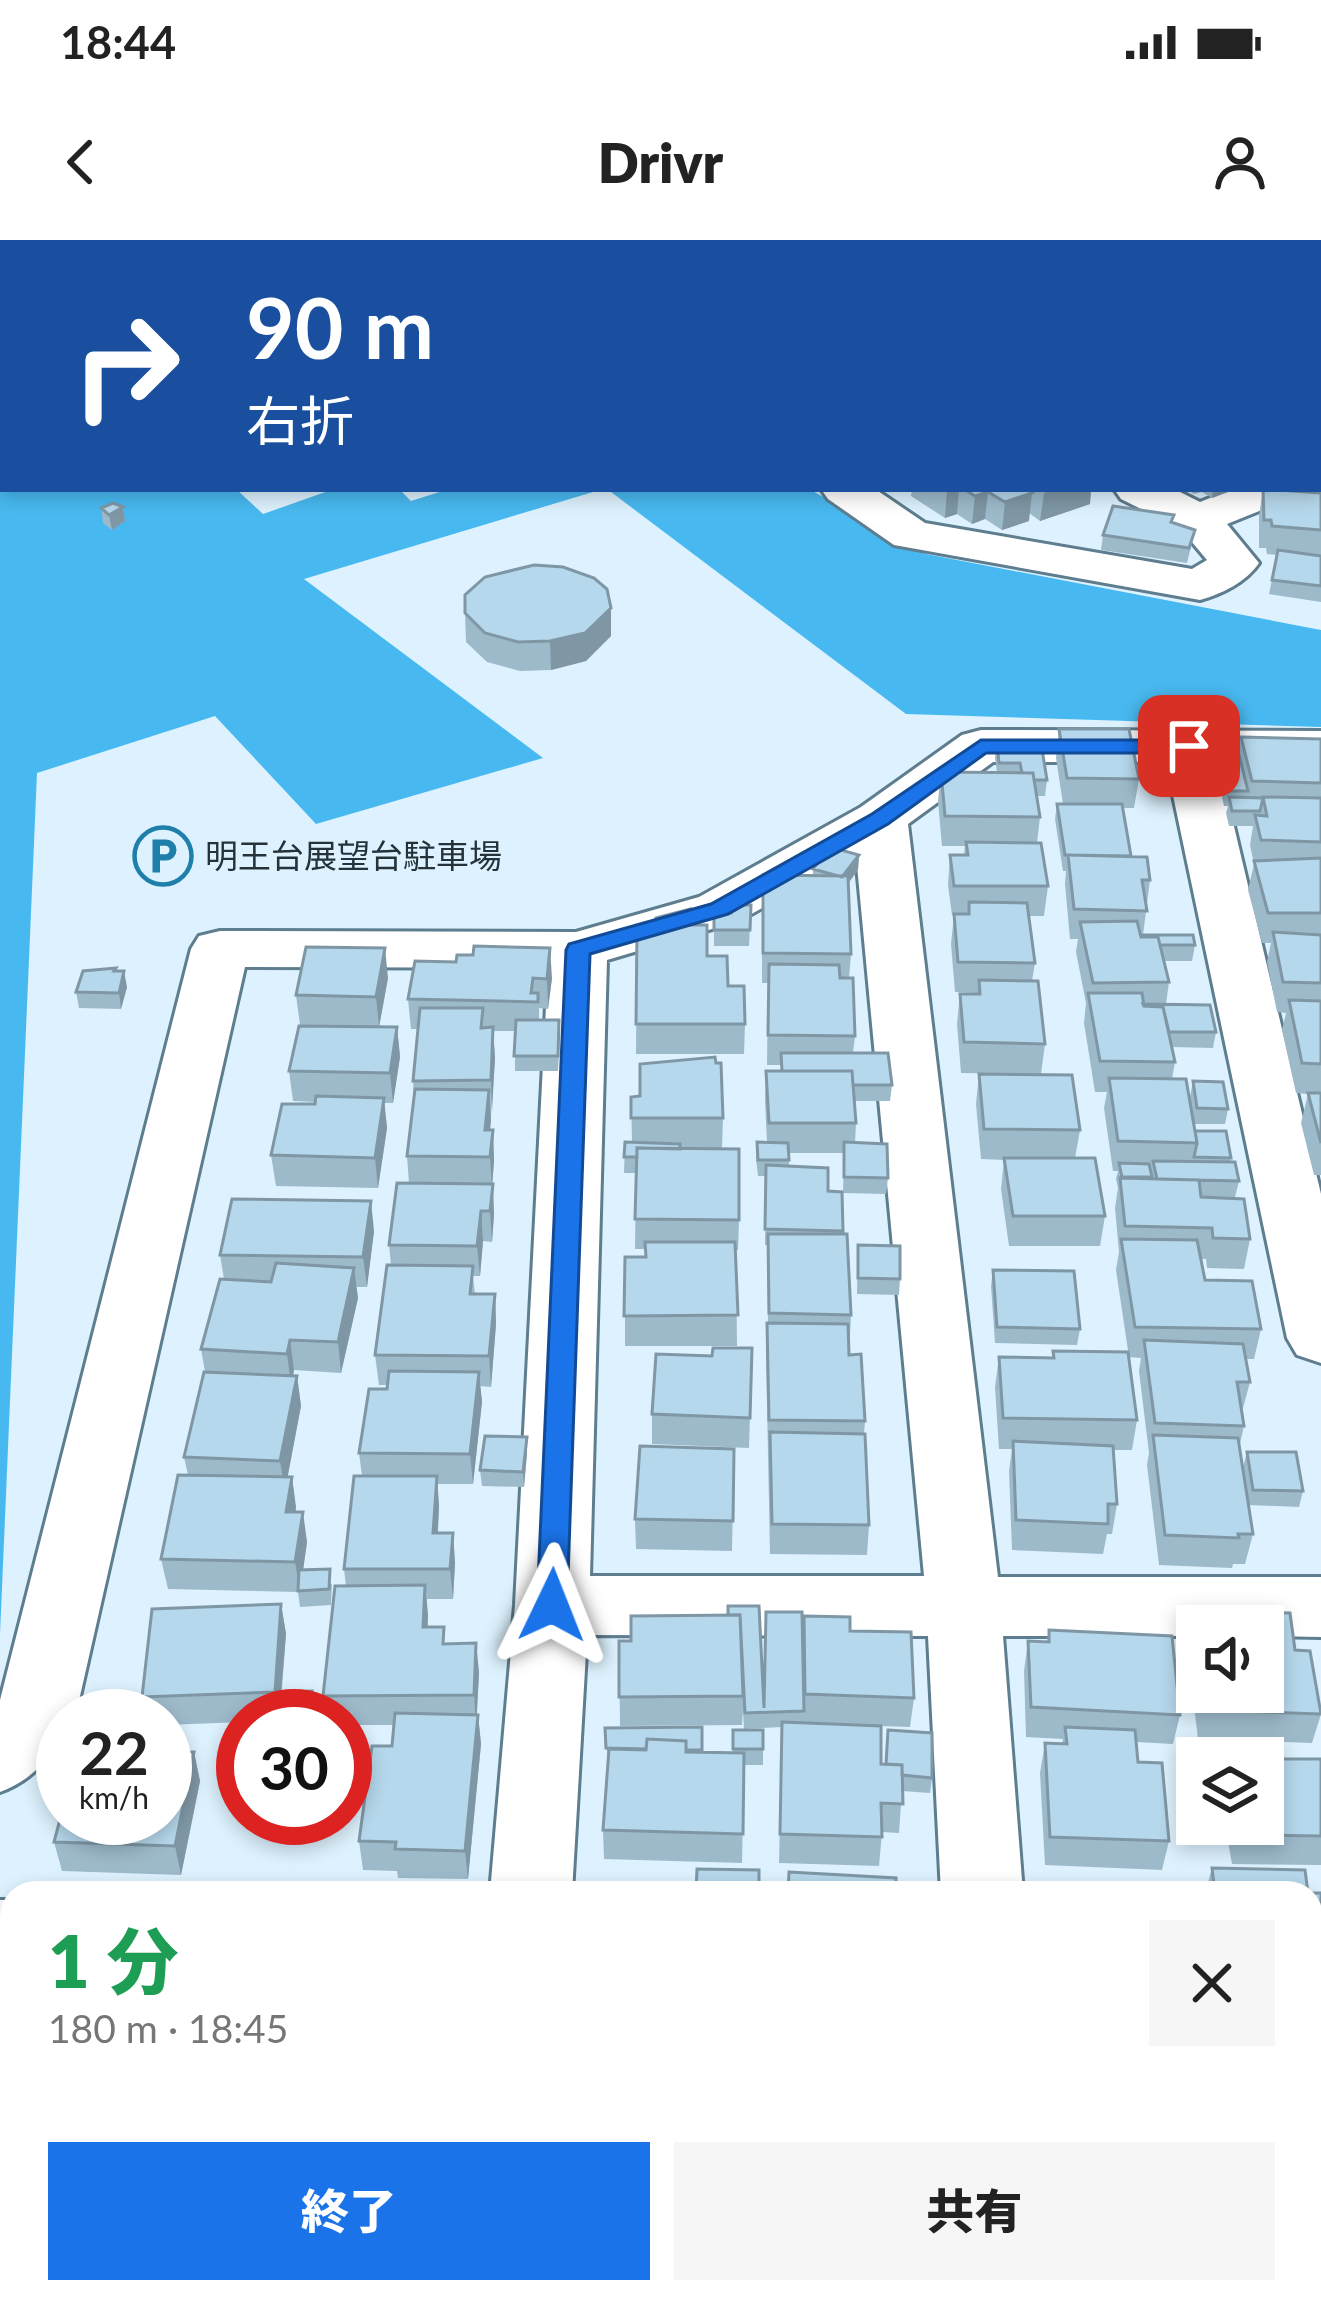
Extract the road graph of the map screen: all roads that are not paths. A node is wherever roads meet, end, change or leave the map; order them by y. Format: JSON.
{"nodes":[{"id":1,"x":848,"y":492,"type":"edge"},
{"id":2,"x":1143,"y":492,"type":"edge"},
{"id":3,"x":1266,"y":492,"type":"edge"},
{"id":4,"x":1198,"y":519,"type":"junction"},
{"id":5,"x":1189,"y":746,"type":"junction"},
{"id":6,"x":1321,"y":746,"type":"edge"},
{"id":7,"x":880,"y":819,"type":"junction"},
{"id":8,"x":578,"y":950,"type":"junction"},
{"id":9,"x":1321,"y":1338,"type":"edge"},
{"id":10,"x":552,"y":1605,"type":"junction"},
{"id":11,"x":964,"y":1605,"type":"junction"},
{"id":12,"x":1321,"y":1607,"type":"edge"},
{"id":13,"x":0,"y":1760,"type":"edge"},
{"id":14,"x":532,"y":1881,"type":"edge"},
{"id":15,"x":981,"y":1881,"type":"edge"}],
"edges":[{"from":1,"to":4,"type":"street"},
{"from":2,"to":4,"type":"street"},
{"from":3,"to":4,"type":"street"},
{"from":5,"to":6,"type":"street"},
{"from":5,"to":7,"type":"street"},
{"from":5,"to":9,"type":"street"},
{"from":7,"to":8,"type":"street"},
{"from":7,"to":11,"type":"street"},
{"from":8,"to":10,"type":"street"},
{"from":8,"to":13,"type":"street"},
{"from":10,"to":11,"type":"street"},
{"from":10,"to":14,"type":"street"},
{"from":11,"to":12,"type":"street"},
{"from":11,"to":15,"type":"street"}]}
